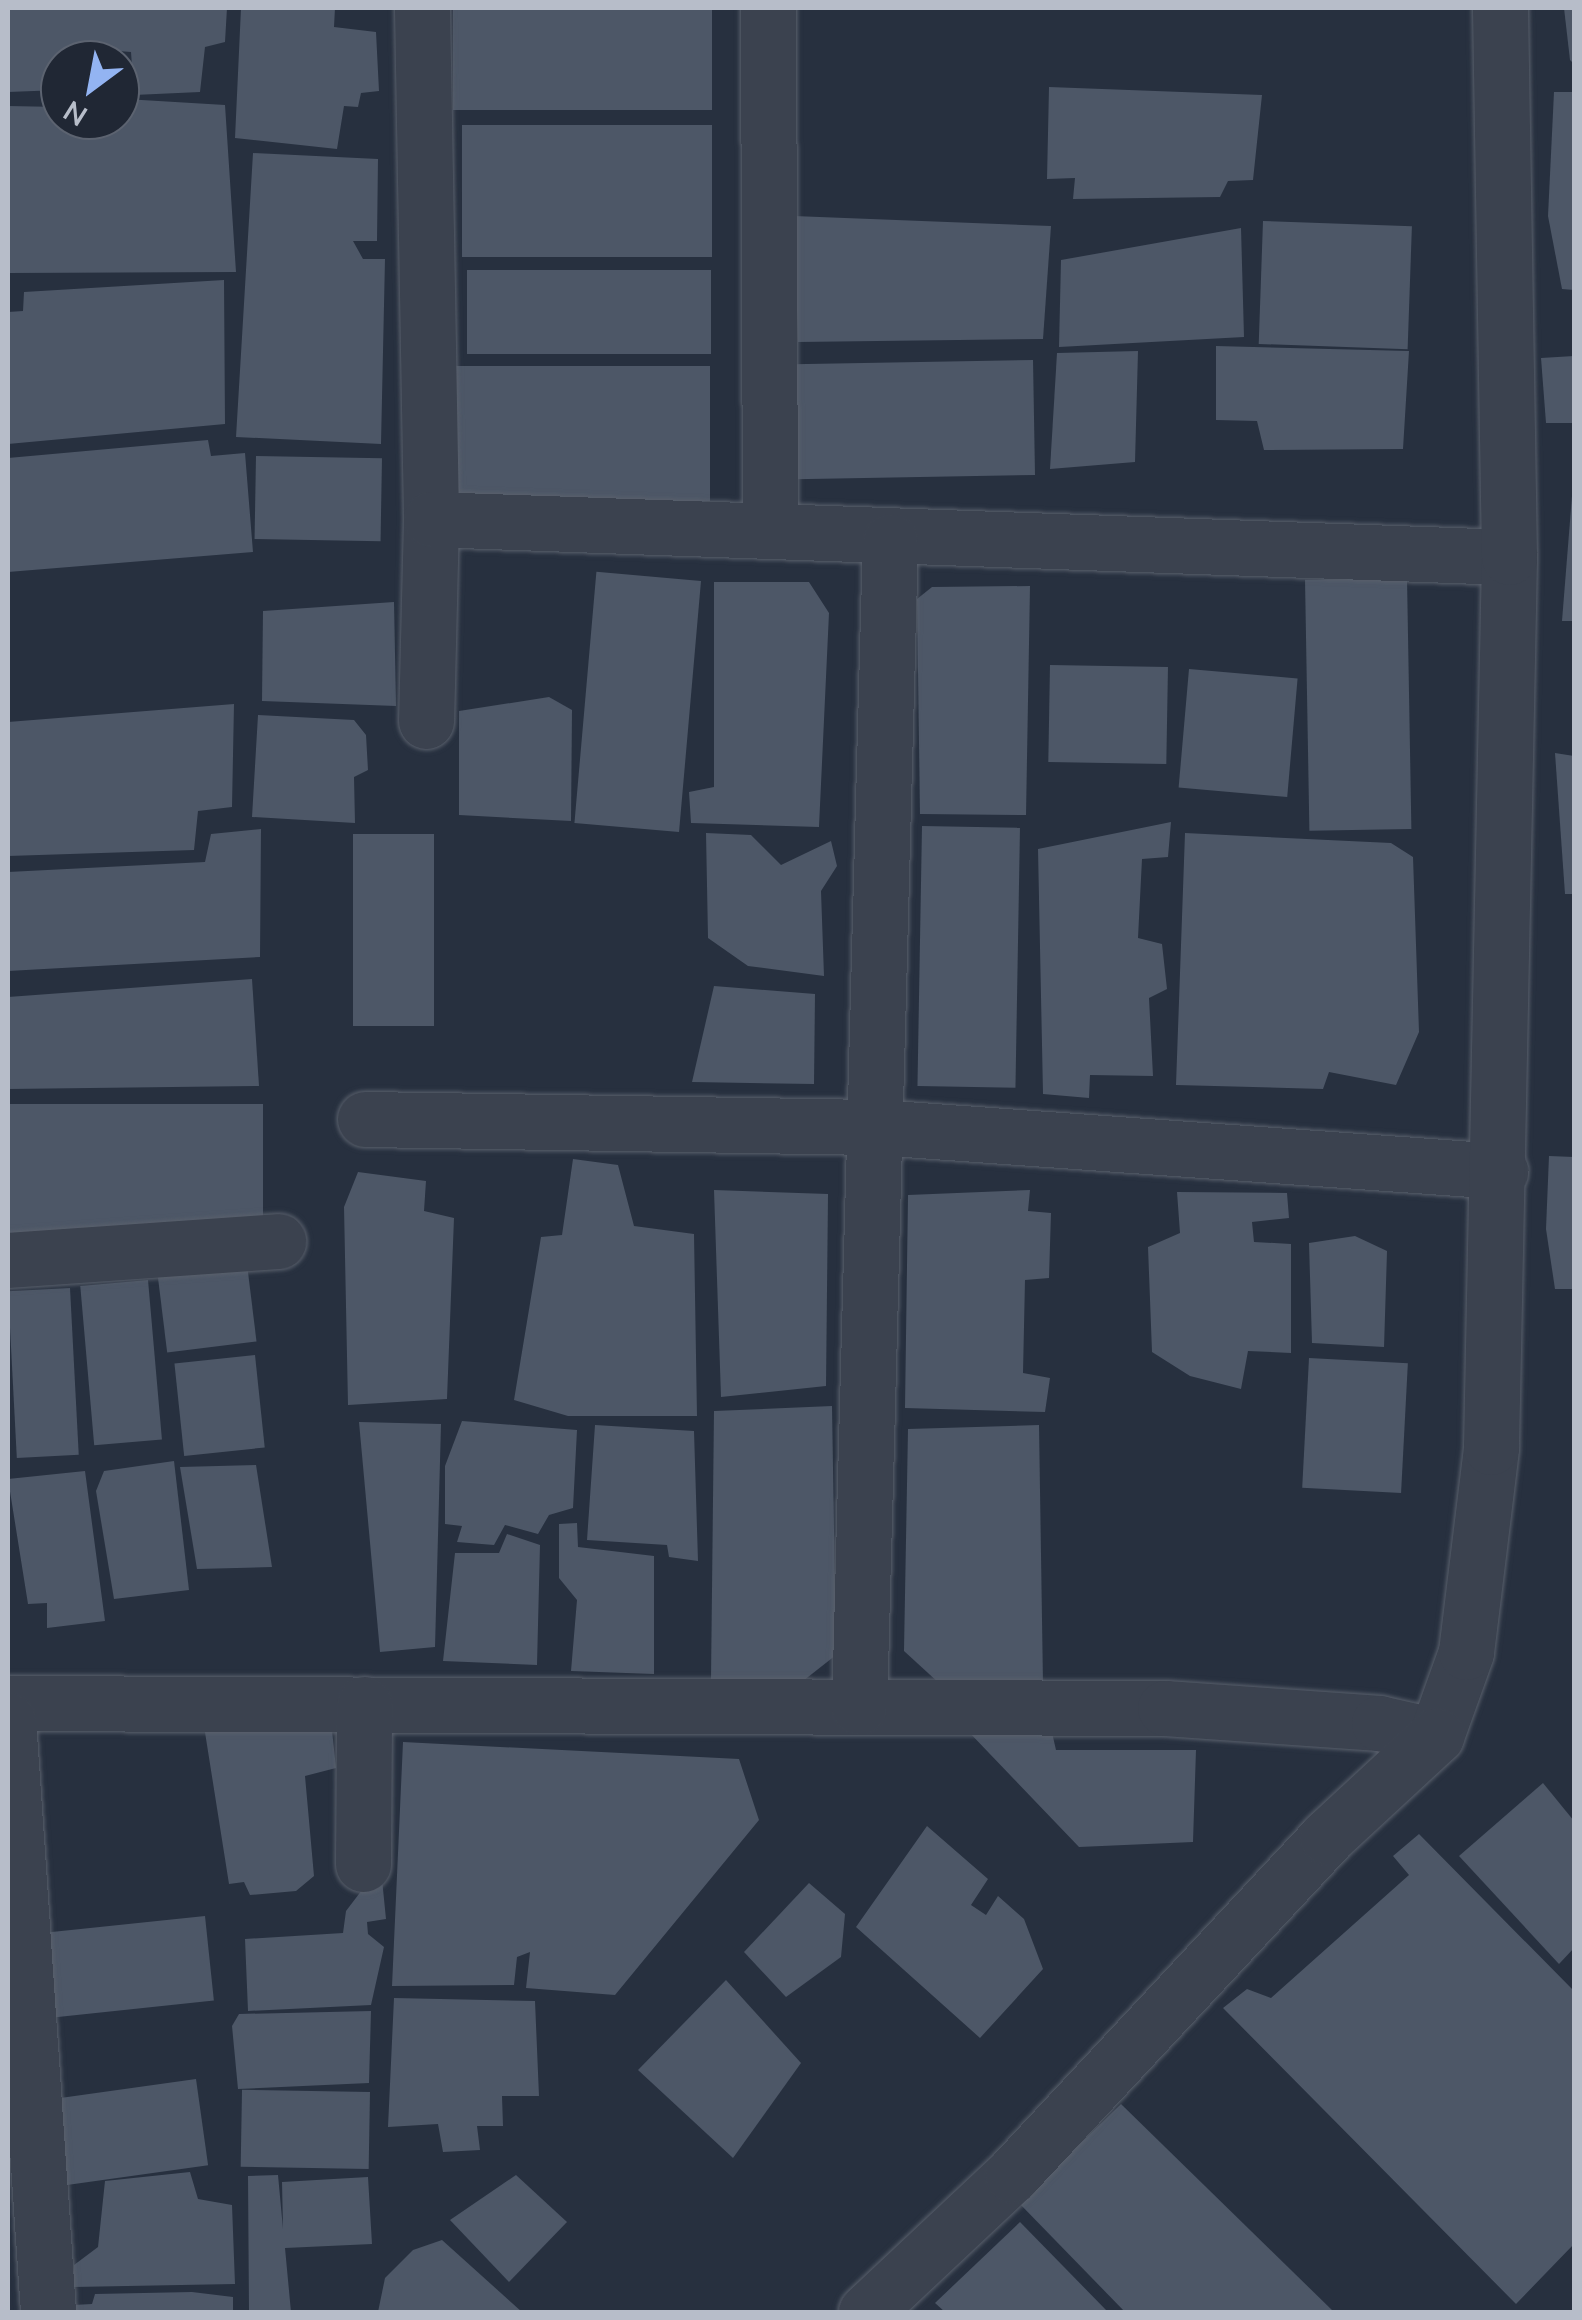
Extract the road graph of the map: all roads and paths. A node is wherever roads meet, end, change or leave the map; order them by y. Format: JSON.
{"nodes":[{"id":1,"x":422,"y":8,"type":"edge"},
{"id":2,"x":768,"y":8,"type":"edge"},
{"id":3,"x":1500,"y":8,"type":"edge"},
{"id":4,"x":432,"y":519,"type":"junction"},
{"id":5,"x":770,"y":530,"type":"junction"},
{"id":6,"x":890,"y":541,"type":"junction"},
{"id":7,"x":1509,"y":557,"type":"junction"},
{"id":8,"x":426,"y":721,"type":"dead end"},
{"id":9,"x":365,"y":1119,"type":"dead end"},
{"id":10,"x":877,"y":1128,"type":"junction"},
{"id":11,"x":1500,"y":1171,"type":"junction"},
{"id":12,"x":278,"y":1241,"type":"dead end"},
{"id":13,"x":8,"y":1260,"type":"edge"},
{"id":14,"x":8,"y":1702,"type":"edge"},
{"id":15,"x":364,"y":1704,"type":"junction"},
{"id":16,"x":859,"y":1706,"type":"junction"},
{"id":17,"x":8,"y":1720,"type":"edge"},
{"id":18,"x":1436,"y":1736,"type":"junction"},
{"id":19,"x":363,"y":1864,"type":"dead end"},
{"id":20,"x":48,"y":2312,"type":"edge"},
{"id":21,"x":866,"y":2312,"type":"edge"}],
"edges":[{"from":1,"to":4,"type":"street"},
{"from":2,"to":5,"type":"street"},
{"from":3,"to":7,"type":"street"},
{"from":4,"to":5,"type":"street"},
{"from":4,"to":8,"type":"street"},
{"from":5,"to":6,"type":"street"},
{"from":6,"to":7,"type":"street"},
{"from":6,"to":10,"type":"street"},
{"from":7,"to":11,"type":"street"},
{"from":9,"to":10,"type":"street"},
{"from":10,"to":11,"type":"street"},
{"from":10,"to":16,"type":"street"},
{"from":11,"to":18,"type":"street"},
{"from":12,"to":13,"type":"street"},
{"from":14,"to":15,"type":"street"},
{"from":15,"to":16,"type":"street"},
{"from":15,"to":19,"type":"street"},
{"from":16,"to":18,"type":"street"},
{"from":17,"to":20,"type":"street"},
{"from":18,"to":21,"type":"street"}]}
